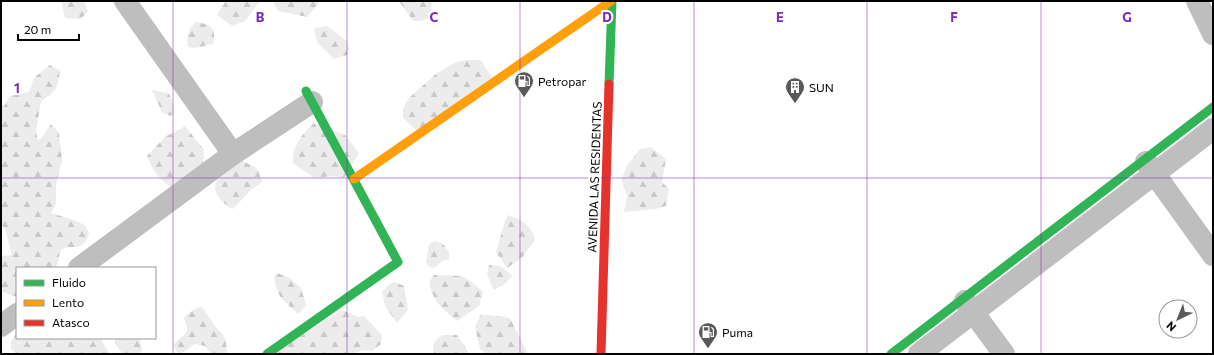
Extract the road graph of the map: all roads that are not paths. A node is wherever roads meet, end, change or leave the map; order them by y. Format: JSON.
{"nodes":[{"id":1,"x":124,"y":1,"type":"edge"},
{"id":2,"x":612,"y":1,"type":"edge"},
{"id":3,"x":1197,"y":1,"type":"edge"},
{"id":4,"x":1213,"y":34,"type":"edge"},
{"id":5,"x":309,"y":96,"type":"joint"},
{"id":6,"x":1213,"y":107,"type":"edge"},
{"id":7,"x":1213,"y":129,"type":"edge"},
{"id":8,"x":234,"y":154,"type":"junction"},
{"id":9,"x":1149,"y":167,"type":"junction"},
{"id":10,"x":354,"y":179,"type":"junction"},
{"id":11,"x":1213,"y":255,"type":"edge"},
{"id":12,"x":80,"y":267,"type":"edge"},
{"id":13,"x":968,"y":305,"type":"junction"},
{"id":14,"x":16,"y":315,"type":"edge"},
{"id":15,"x":1,"y":326,"type":"edge"},
{"id":16,"x":267,"y":354,"type":"edge"},
{"id":17,"x":601,"y":354,"type":"edge"},
{"id":18,"x":891,"y":354,"type":"edge"},
{"id":19,"x":919,"y":354,"type":"edge"},
{"id":20,"x":1004,"y":354,"type":"edge"}],
"edges":[{"from":1,"to":8,"type":"street"},
{"from":2,"to":10,"type":"street"},
{"from":2,"to":17,"type":"street","name":"AVENIDA LAS RESIDENTAS"},
{"from":3,"to":4,"type":"street"},
{"from":5,"to":8,"type":"street"},
{"from":5,"to":10,"type":"street"},
{"from":6,"to":9,"type":"street"},
{"from":7,"to":9,"type":"street"},
{"from":8,"to":12,"type":"street"},
{"from":9,"to":11,"type":"street"},
{"from":9,"to":13,"type":"street"},
{"from":10,"to":16,"type":"street"},
{"from":13,"to":18,"type":"street"},
{"from":13,"to":19,"type":"street"},
{"from":13,"to":20,"type":"street"},
{"from":14,"to":15,"type":"street"}]}
